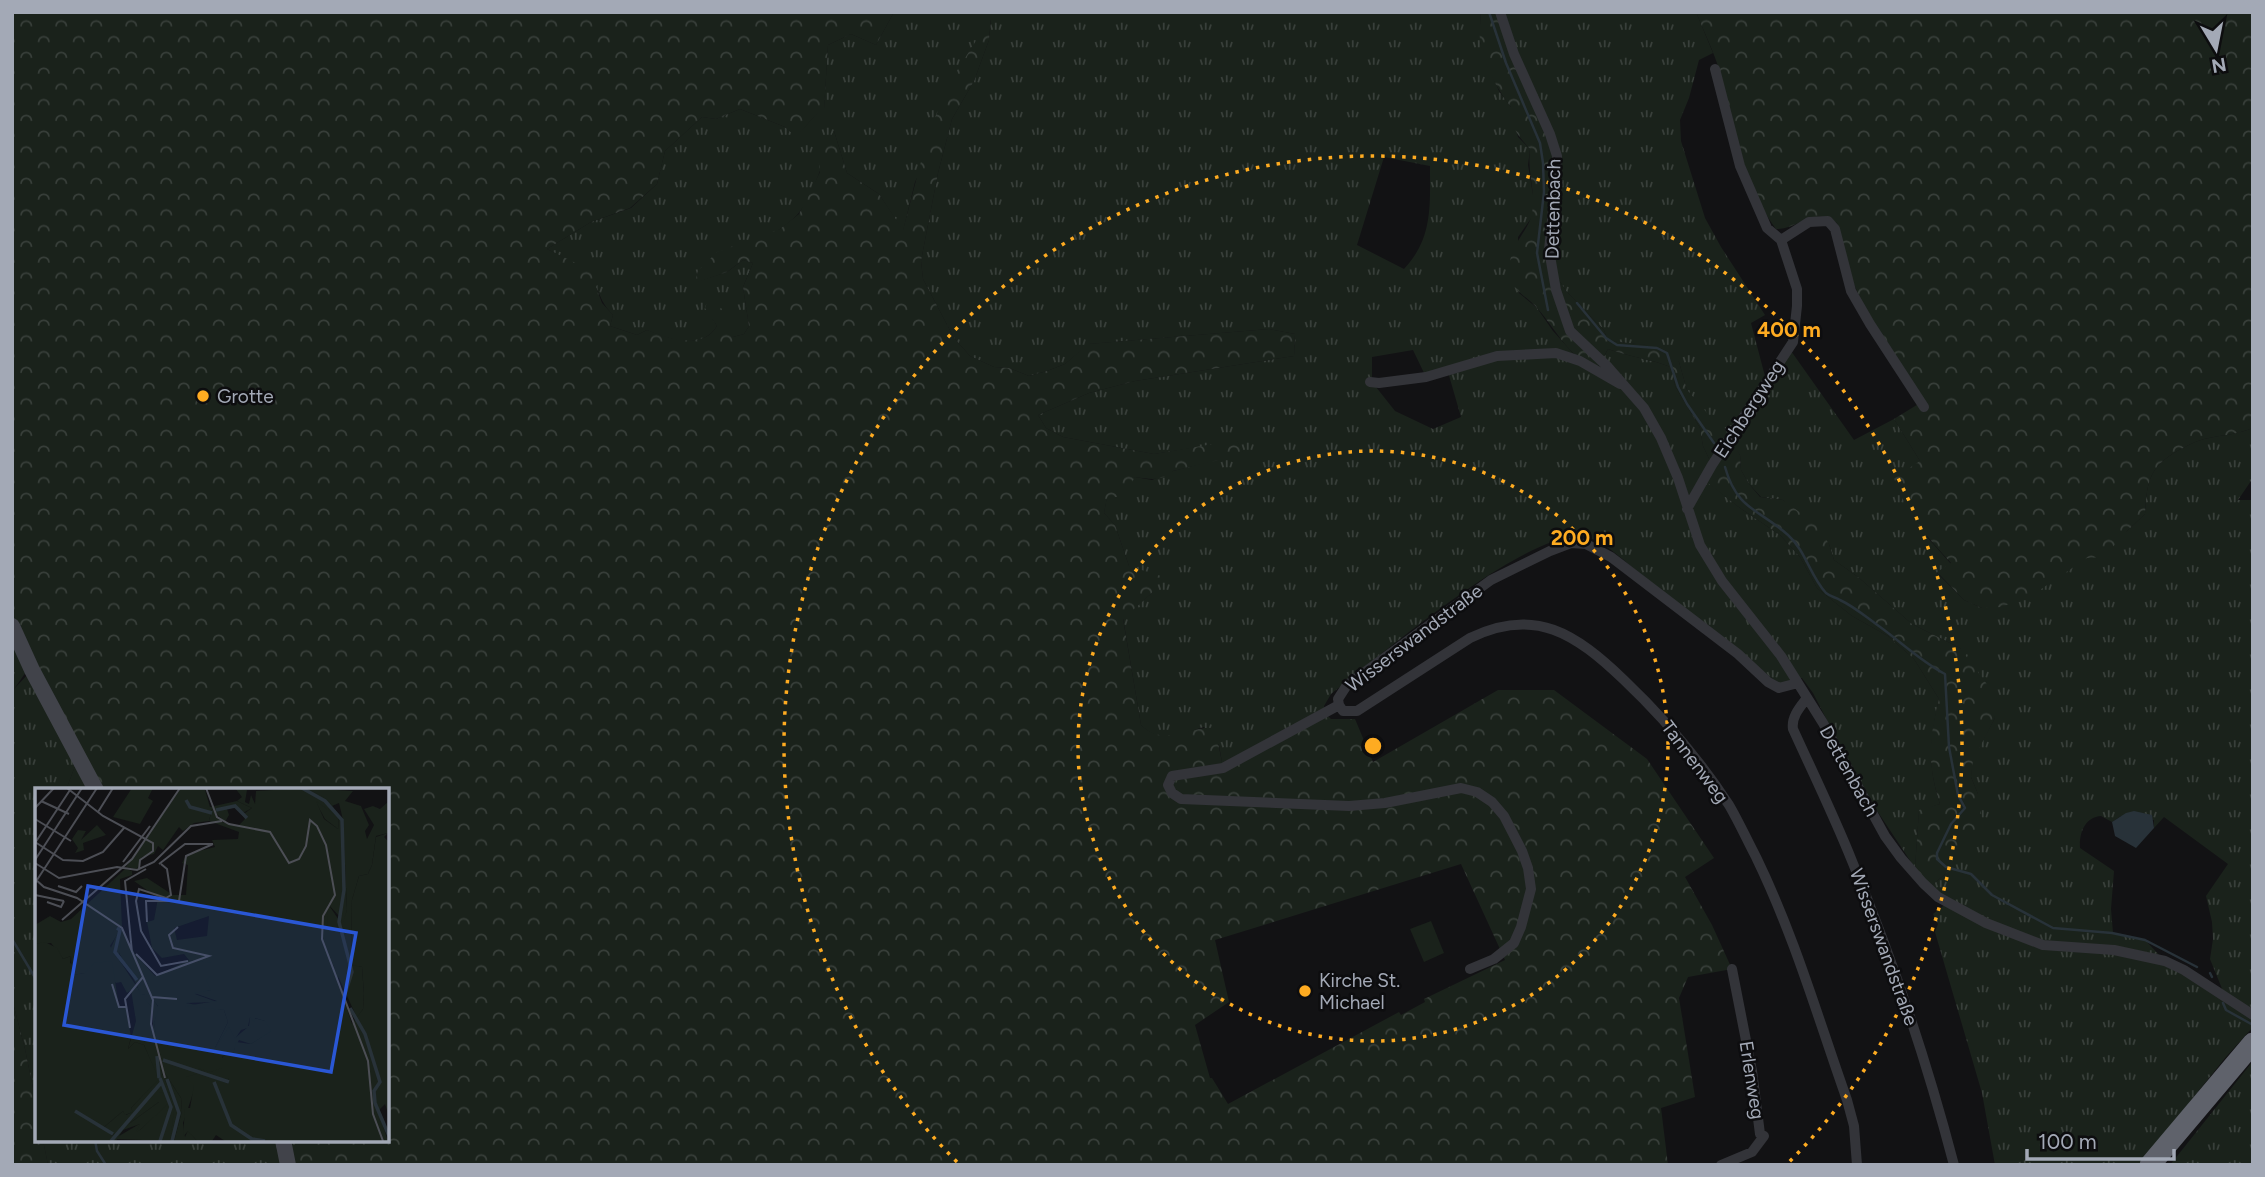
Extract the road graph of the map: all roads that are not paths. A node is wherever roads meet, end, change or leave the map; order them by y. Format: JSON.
{"nodes":[{"id":1,"x":1500,"y":12,"type":"edge"},
{"id":2,"x":1715,"y":69,"type":"dead end"},
{"id":3,"x":1781,"y":240,"type":"junction"},
{"id":4,"x":1370,"y":382,"type":"dead end"},
{"id":5,"x":1629,"y":389,"type":"junction"},
{"id":6,"x":1924,"y":407,"type":"dead end"},
{"id":7,"x":1686,"y":509,"type":"junction"},
{"id":8,"x":12,"y":626,"type":"edge"},
{"id":9,"x":1798,"y":683,"type":"junction"},
{"id":10,"x":1807,"y":698,"type":"junction"},
{"id":11,"x":1339,"y":705,"type":"junction"},
{"id":12,"x":95,"y":788,"type":"edge"},
{"id":13,"x":1470,"y":969,"type":"dead end"},
{"id":14,"x":1732,"y":969,"type":"dead end"},
{"id":15,"x":2253,"y":1015,"type":"edge"},
{"id":16,"x":2253,"y":1043,"type":"edge"},
{"id":17,"x":283,"y":1142,"type":"edge"},
{"id":18,"x":288,"y":1165,"type":"edge"},
{"id":19,"x":1721,"y":1165,"type":"edge"},
{"id":20,"x":1857,"y":1165,"type":"edge"},
{"id":21,"x":1954,"y":1165,"type":"edge"},
{"id":22,"x":2150,"y":1165,"type":"edge"}],
"edges":[{"from":1,"to":5,"type":"street","name":"Dettenbach"},
{"from":2,"to":3,"type":"street","name":"Eichbergweg"},
{"from":3,"to":6,"type":"street"},
{"from":3,"to":7,"type":"street","name":"Eichbergweg"},
{"from":4,"to":5,"type":"street","name":"Dettenbach"},
{"from":5,"to":7,"type":"street","name":"Dettenbach"},
{"from":7,"to":9,"type":"street","name":"Dettenbach"},
{"from":8,"to":12,"type":"street"},
{"from":9,"to":10,"type":"street","name":"Dettenbach"},
{"from":9,"to":11,"type":"street","name":"Wisserswandstraße"},
{"from":10,"to":15,"type":"street","name":"Dettenbach"},
{"from":10,"to":21,"type":"street","name":"Wisserswandstraße"},
{"from":11,"to":13,"type":"street","name":"Wisserswandstraße"},
{"from":11,"to":20,"type":"street","name":"Tannenweg"},
{"from":14,"to":19,"type":"street","name":"Erlenweg"},
{"from":16,"to":22,"type":"highway"},
{"from":17,"to":18,"type":"street"}]}
